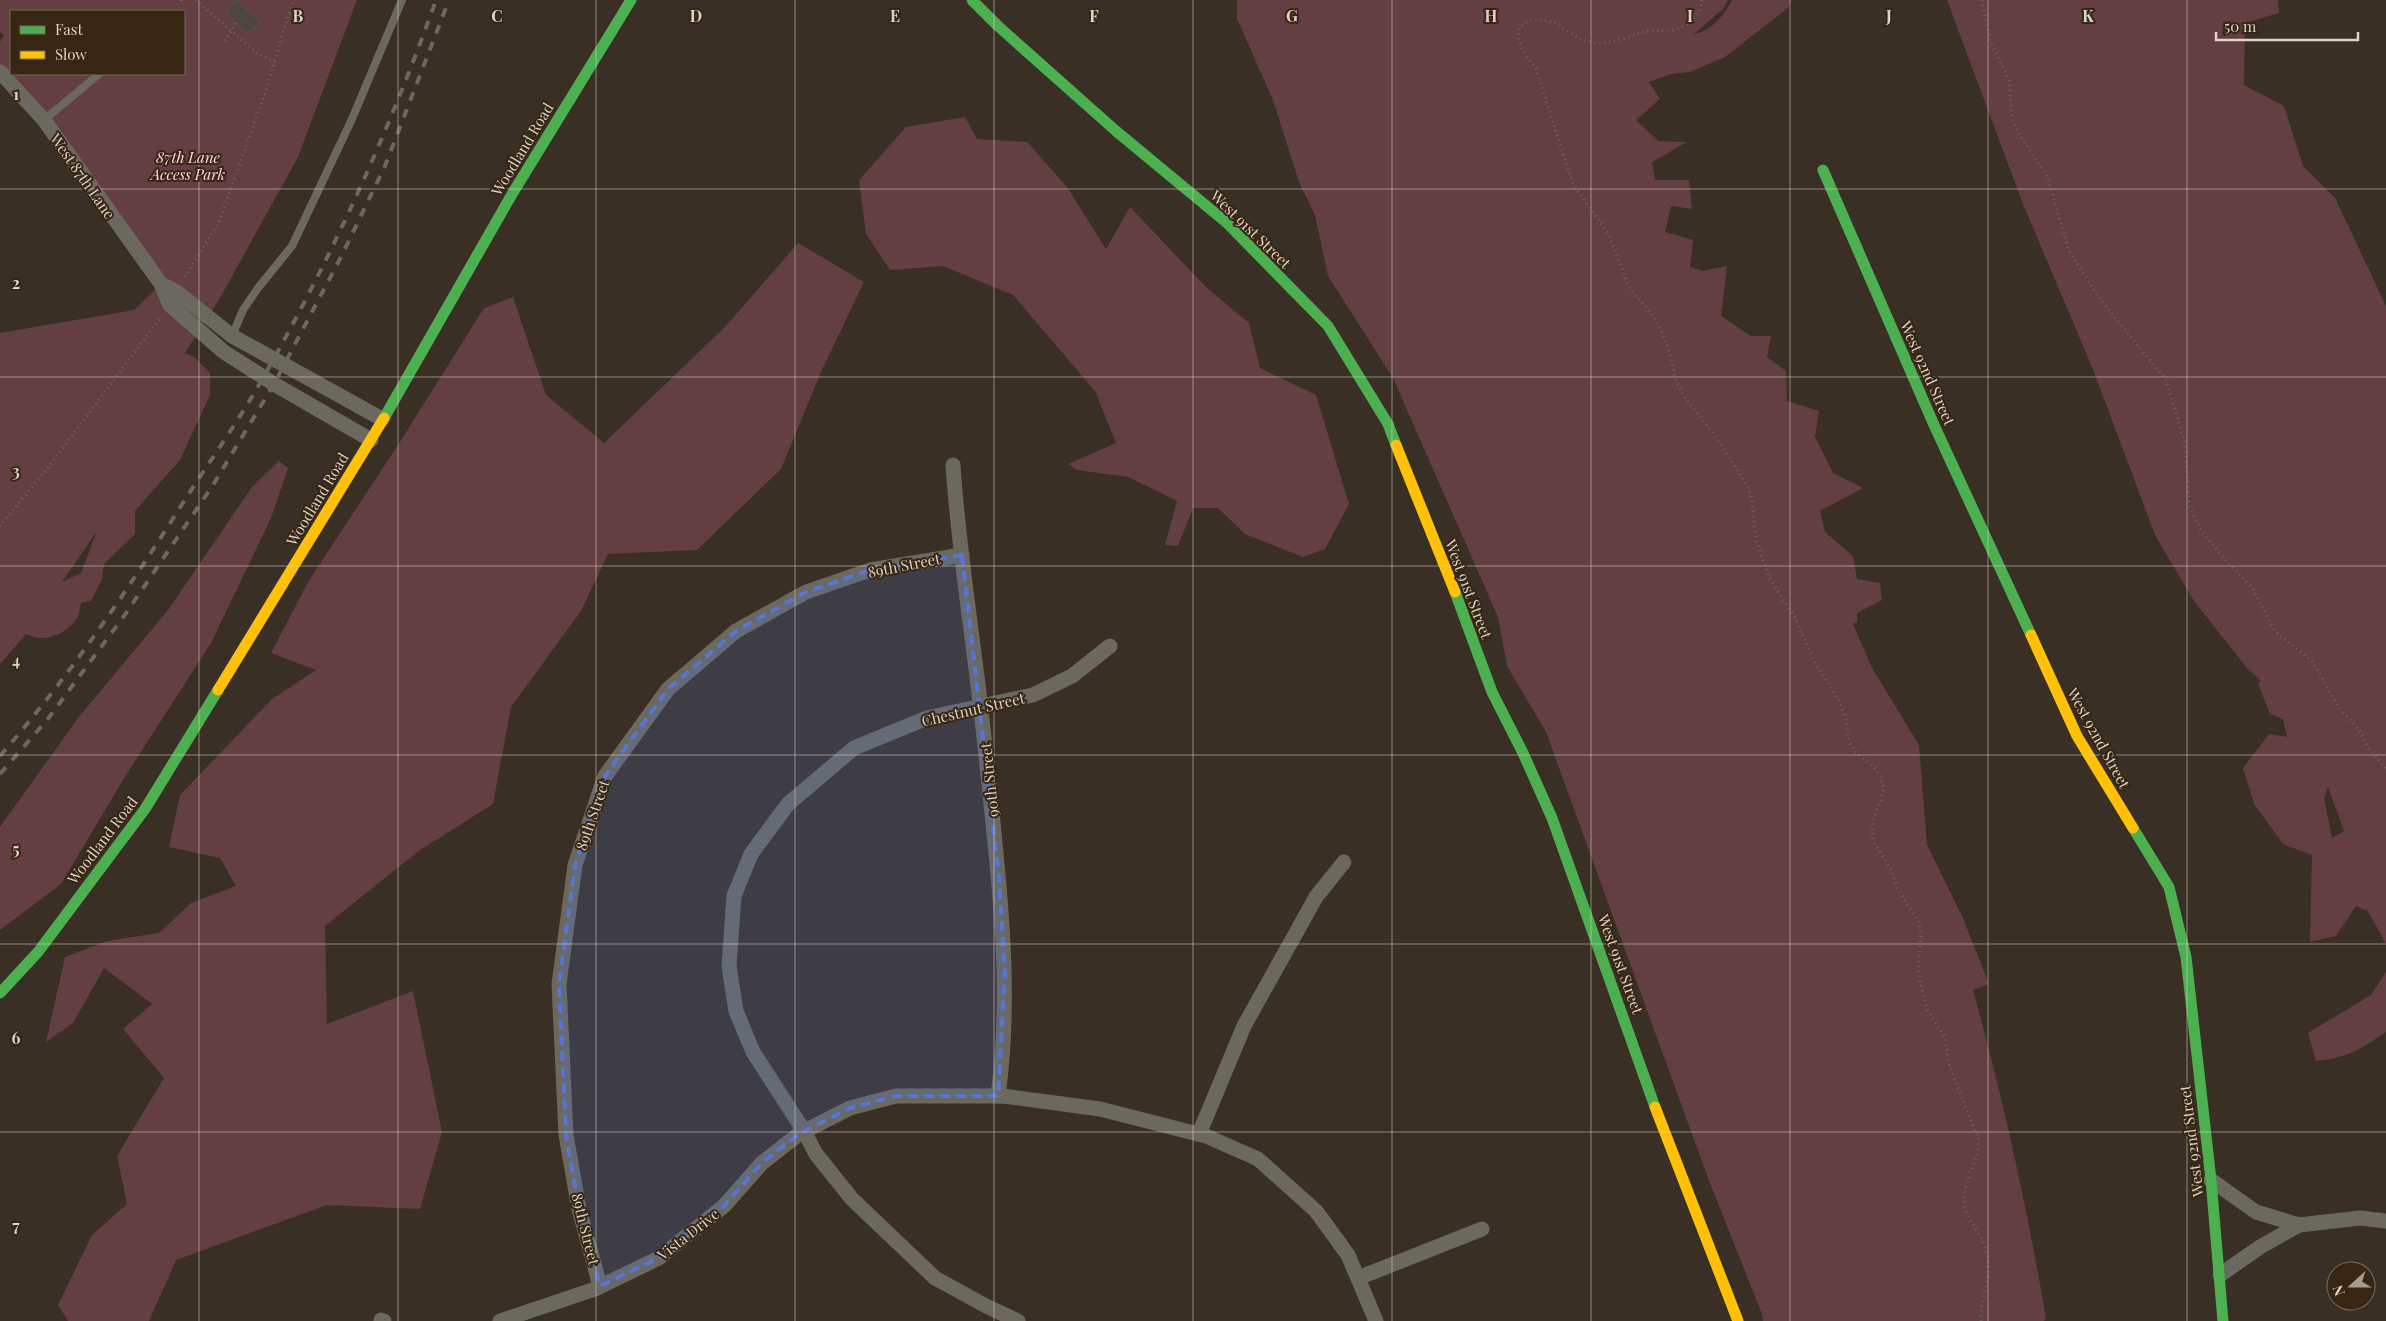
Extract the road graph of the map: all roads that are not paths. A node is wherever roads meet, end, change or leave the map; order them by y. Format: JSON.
{"nodes":[{"id":1,"x":402,"y":0,"type":"edge"},
{"id":2,"x":631,"y":0,"type":"edge"},
{"id":3,"x":972,"y":0,"type":"edge"},
{"id":4,"x":0,"y":72,"type":"edge"},
{"id":5,"x":98,"y":75,"type":"edge"},
{"id":6,"x":44,"y":120,"type":"junction"},
{"id":7,"x":1823,"y":170,"type":"dead end"},
{"id":8,"x":161,"y":284,"type":"junction"},
{"id":9,"x":232,"y":336,"type":"junction"},
{"id":10,"x":382,"y":419,"type":"junction"},
{"id":11,"x":370,"y":440,"type":"junction"},
{"id":12,"x":953,"y":465,"type":"dead end"},
{"id":13,"x":962,"y":555,"type":"junction"},
{"id":14,"x":1110,"y":646,"type":"dead end"},
{"id":15,"x":981,"y":707,"type":"junction"},
{"id":16,"x":1344,"y":862,"type":"dead end"},
{"id":17,"x":0,"y":993,"type":"edge"},
{"id":18,"x":998,"y":1096,"type":"junction"},
{"id":19,"x":801,"y":1132,"type":"junction"},
{"id":20,"x":1199,"y":1134,"type":"junction"},
{"id":21,"x":2211,"y":1180,"type":"junction"},
{"id":22,"x":2386,"y":1221,"type":"edge"},
{"id":23,"x":2299,"y":1225,"type":"junction"},
{"id":24,"x":1482,"y":1229,"type":"dead end"},
{"id":25,"x":2220,"y":1275,"type":"junction"},
{"id":26,"x":1358,"y":1278,"type":"junction"},
{"id":27,"x":600,"y":1286,"type":"junction"},
{"id":28,"x":500,"y":1321,"type":"edge"},
{"id":29,"x":1018,"y":1321,"type":"edge"},
{"id":30,"x":1376,"y":1321,"type":"edge"},
{"id":31,"x":1738,"y":1321,"type":"edge"},
{"id":32,"x":2223,"y":1321,"type":"edge"}],
"edges":[{"from":1,"to":9,"type":"lane"},
{"from":2,"to":10,"type":"street","name":"Woodland Road"},
{"from":3,"to":31,"type":"street","name":"West 91st Street"},
{"from":4,"to":6,"type":"street","name":"West 87th Lane"},
{"from":5,"to":6,"type":"lane"},
{"from":6,"to":8,"type":"street","name":"West 87th Lane"},
{"from":7,"to":21,"type":"street","name":"West 92nd Street"},
{"from":8,"to":9,"type":"street","name":"West 87th Lane"},
{"from":8,"to":11,"type":"street","name":"West 87th Lane"},
{"from":9,"to":10,"type":"street","name":"West 87th Lane"},
{"from":10,"to":11,"type":"street","name":"Woodland Road"},
{"from":11,"to":17,"type":"street","name":"Woodland Road"},
{"from":12,"to":13,"type":"street","name":"90th Street"},
{"from":13,"to":15,"type":"street","name":"90th Street"},
{"from":13,"to":27,"type":"street","name":"89th Street"},
{"from":14,"to":15,"type":"street","name":"Chestnut Street"},
{"from":15,"to":18,"type":"street","name":"90th Street"},
{"from":15,"to":19,"type":"street","name":"Chestnut Street"},
{"from":16,"to":20,"type":"street"},
{"from":18,"to":19,"type":"street","name":"Vista Drive"},
{"from":18,"to":20,"type":"street","name":"Vista Drive"},
{"from":19,"to":27,"type":"street","name":"Vista Drive"},
{"from":19,"to":29,"type":"street","name":"Chestnut Street"},
{"from":20,"to":26,"type":"street","name":"Vista Drive"},
{"from":21,"to":23,"type":"street"},
{"from":21,"to":25,"type":"street","name":"West 92nd Street"},
{"from":22,"to":23,"type":"street"},
{"from":23,"to":25,"type":"street"},
{"from":24,"to":26,"type":"street"},
{"from":25,"to":32,"type":"street","name":"West 92nd Street"},
{"from":26,"to":30,"type":"street","name":"Vista Drive"},
{"from":27,"to":28,"type":"street","name":"Vista Drive"}]}
